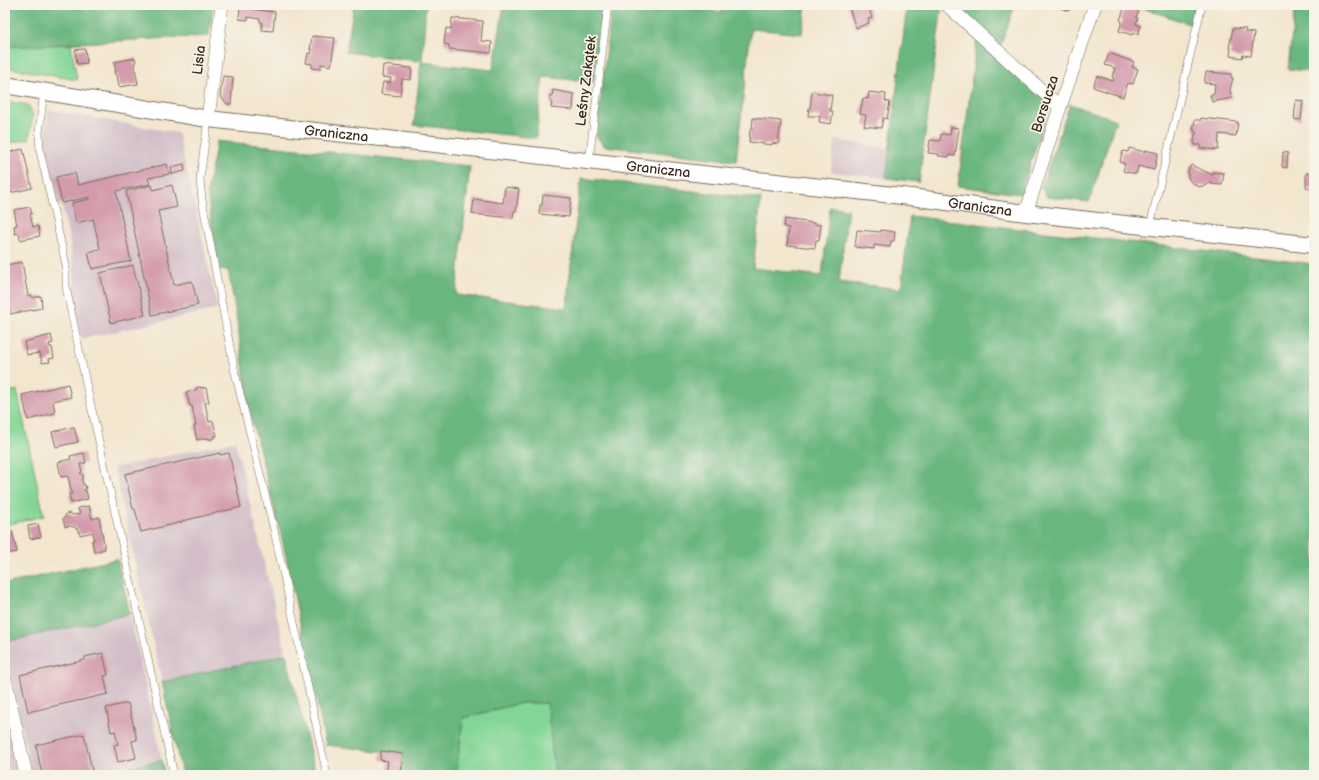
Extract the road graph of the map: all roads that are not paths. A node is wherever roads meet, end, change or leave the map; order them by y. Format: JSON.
{"nodes":[{"id":1,"x":222,"y":5,"type":"edge"},
{"id":2,"x":608,"y":5,"type":"edge"},
{"id":3,"x":947,"y":5,"type":"edge"},
{"id":4,"x":1095,"y":5,"type":"edge"},
{"id":5,"x":1202,"y":5,"type":"edge"},
{"id":6,"x":5,"y":85,"type":"edge"},
{"id":7,"x":44,"y":91,"type":"junction"},
{"id":8,"x":1060,"y":107,"type":"junction"},
{"id":9,"x":208,"y":119,"type":"junction"},
{"id":10,"x":589,"y":161,"type":"junction"},
{"id":11,"x":1026,"y":213,"type":"junction"},
{"id":12,"x":1150,"y":226,"type":"junction"},
{"id":13,"x":1314,"y":244,"type":"edge"},
{"id":14,"x":5,"y":679,"type":"edge"},
{"id":15,"x":26,"y":775,"type":"edge"},
{"id":16,"x":174,"y":775,"type":"edge"},
{"id":17,"x":327,"y":775,"type":"edge"}],
"edges":[{"from":1,"to":9,"type":"street","name":"Lisia"},
{"from":2,"to":10,"type":"lane","name":"Leśny Zakątek"},
{"from":3,"to":8,"type":"street"},
{"from":4,"to":8,"type":"street","name":"Borsucza"},
{"from":5,"to":12,"type":"lane"},
{"from":6,"to":7,"type":"street","name":"Graniczna"},
{"from":7,"to":9,"type":"street","name":"Graniczna"},
{"from":7,"to":16,"type":"lane"},
{"from":8,"to":11,"type":"street","name":"Borsucza"},
{"from":9,"to":10,"type":"street","name":"Graniczna"},
{"from":9,"to":17,"type":"lane"},
{"from":10,"to":11,"type":"street","name":"Graniczna"},
{"from":11,"to":12,"type":"street","name":"Graniczna"},
{"from":12,"to":13,"type":"street","name":"Graniczna"},
{"from":14,"to":15,"type":"street"}]}
